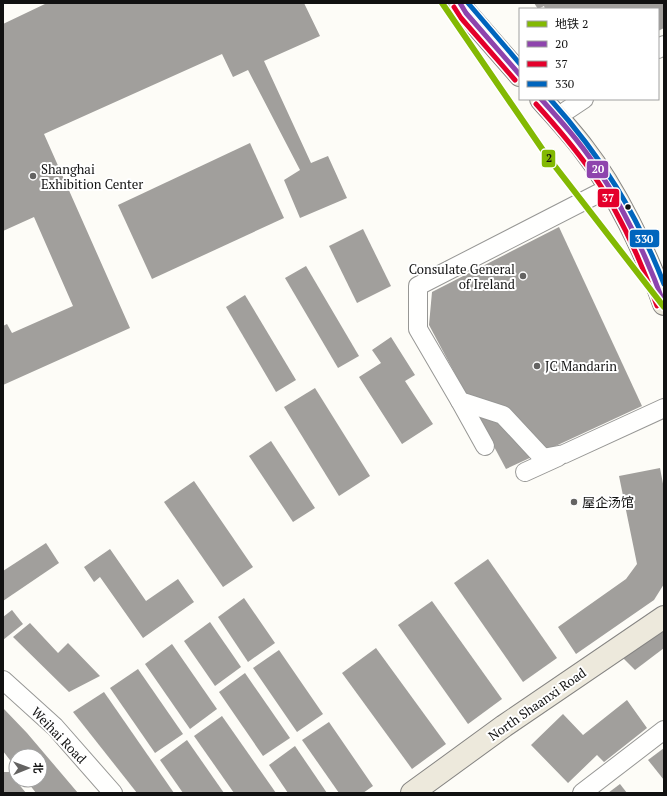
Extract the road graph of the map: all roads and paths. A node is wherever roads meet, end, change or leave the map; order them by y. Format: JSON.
{"nodes":[{"id":1,"x":460,"y":3,"type":"edge"},
{"id":2,"x":519,"y":74,"type":"edge"},
{"id":3,"x":542,"y":100,"type":"edge"},
{"id":4,"x":582,"y":100,"type":"edge"},
{"id":5,"x":557,"y":117,"type":"junction"},
{"id":6,"x":609,"y":188,"type":"junction"},
{"id":7,"x":664,"y":304,"type":"edge"},
{"id":8,"x":460,"y":401,"type":"junction"},
{"id":9,"x":664,"y":408,"type":"edge"},
{"id":10,"x":485,"y":446,"type":"dead end"},
{"id":11,"x":564,"y":454,"type":"junction"},
{"id":12,"x":525,"y":472,"type":"dead end"},
{"id":13,"x":664,"y":618,"type":"edge"},
{"id":14,"x":3,"y":680,"type":"edge"},
{"id":15,"x":664,"y":730,"type":"edge"},
{"id":16,"x":113,"y":793,"type":"edge"},
{"id":17,"x":412,"y":793,"type":"edge"},
{"id":18,"x":582,"y":793,"type":"edge"}],
"edges":[{"from":1,"to":2,"type":"main road"},
{"from":3,"to":5,"type":"main road"},
{"from":4,"to":5,"type":"street"},
{"from":5,"to":6,"type":"main road"},
{"from":6,"to":7,"type":"main road"},
{"from":6,"to":8,"type":"street"},
{"from":8,"to":10,"type":"street"},
{"from":8,"to":11,"type":"street"},
{"from":9,"to":11,"type":"street"},
{"from":11,"to":12,"type":"street"},
{"from":13,"to":17,"type":"main road","name":"North Shaanxi Road"},
{"from":14,"to":16,"type":"street","name":"Weihai Road"},
{"from":15,"to":18,"type":"street"}]}
